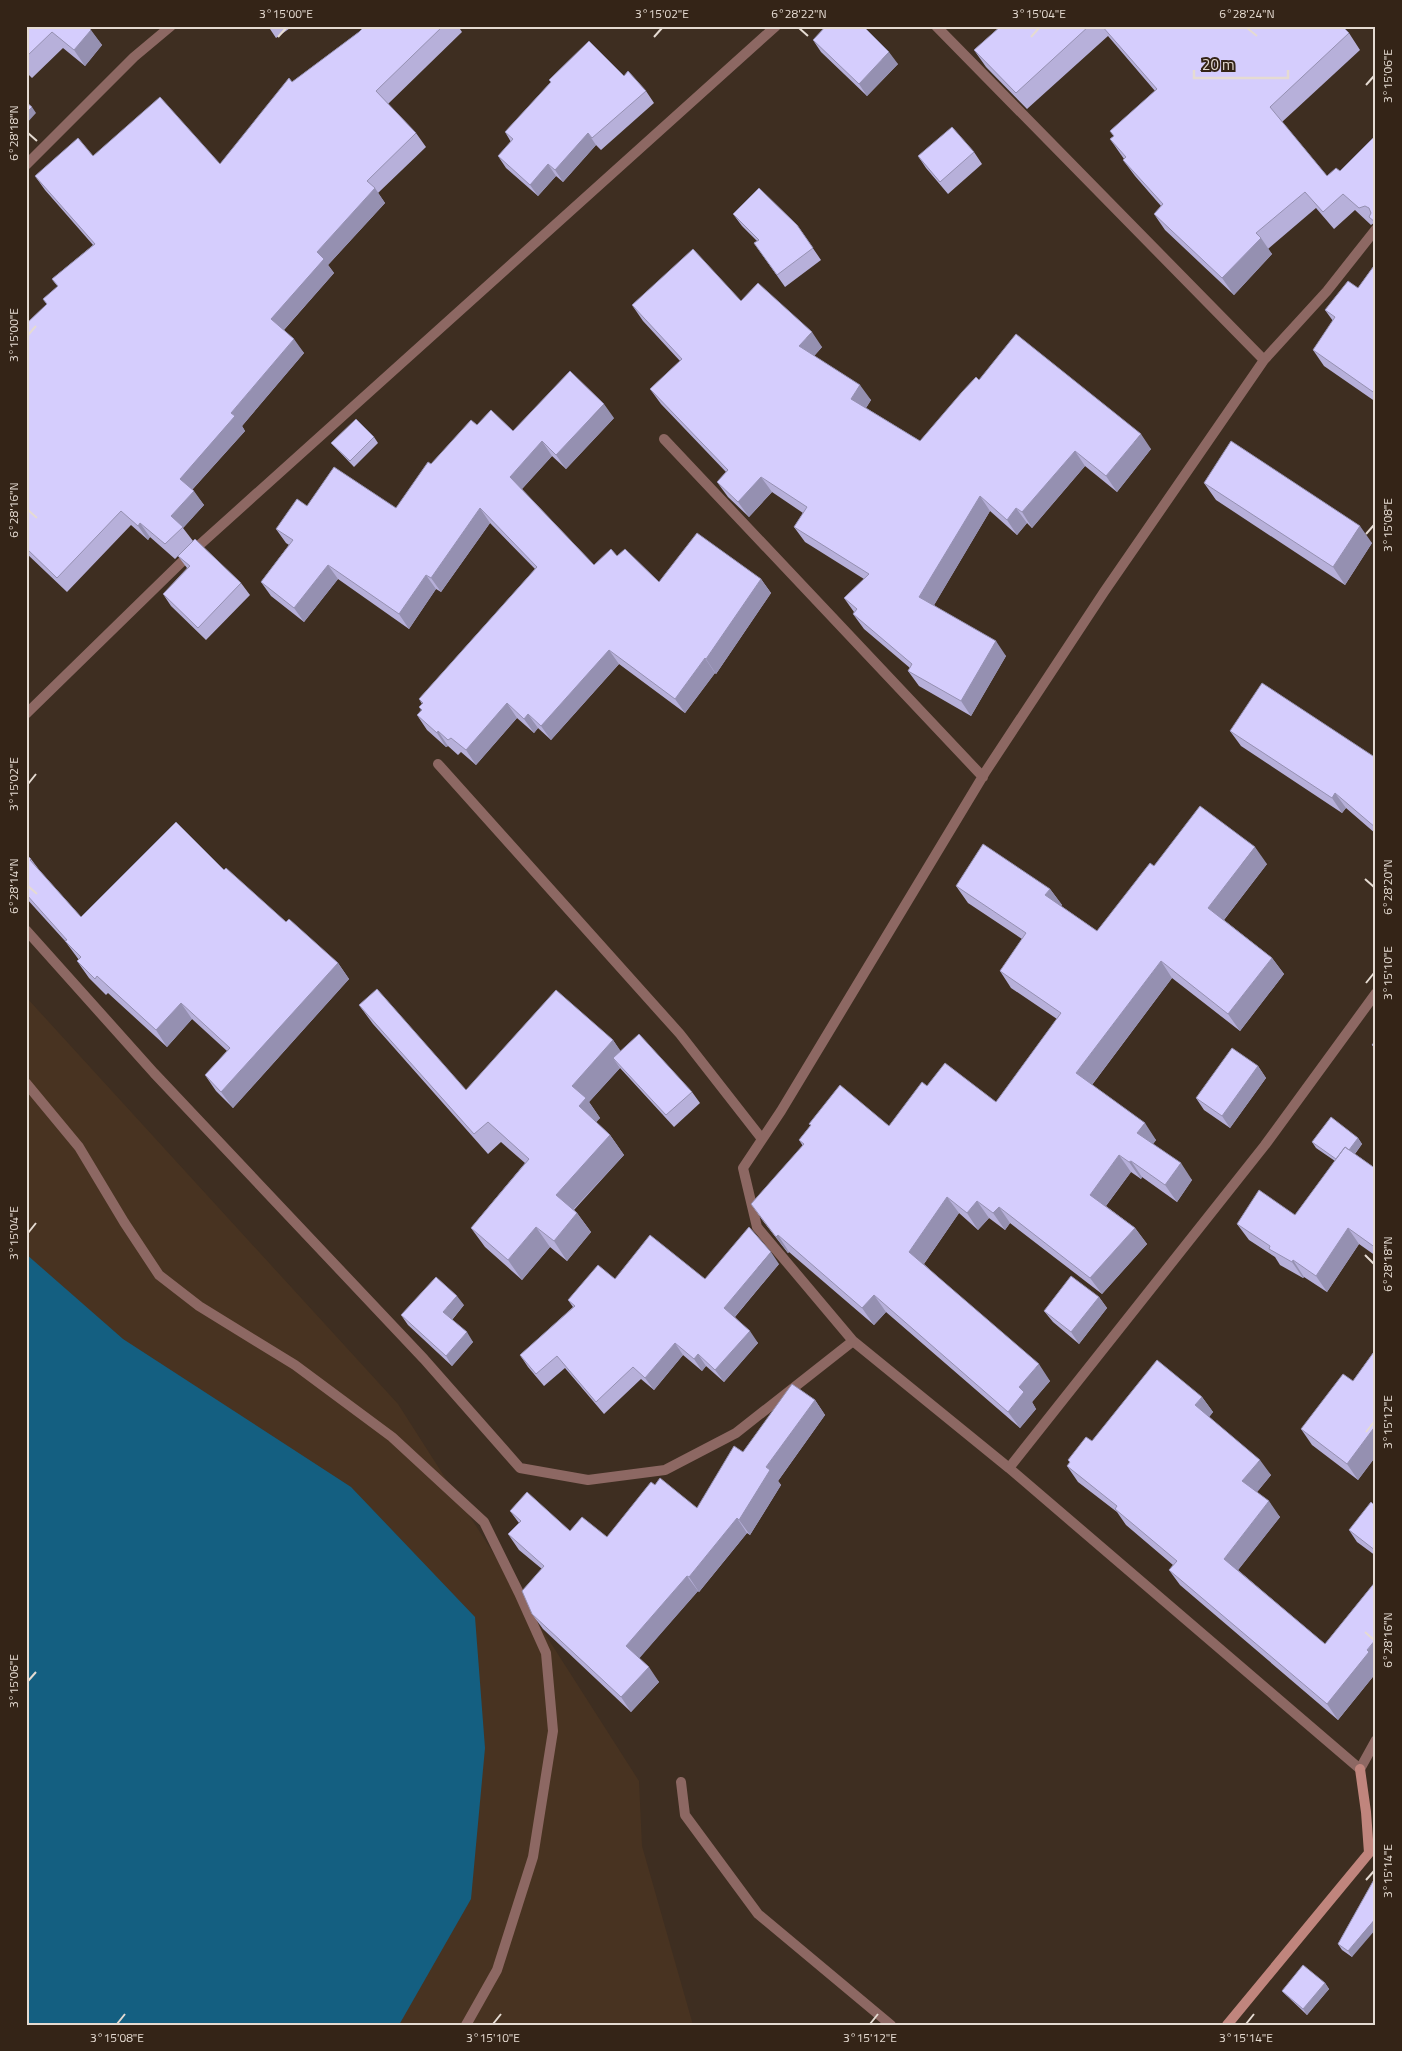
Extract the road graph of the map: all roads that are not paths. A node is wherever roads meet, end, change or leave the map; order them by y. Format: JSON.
{"nodes":[{"id":1,"x":171,"y":26,"type":"edge"},
{"id":2,"x":776,"y":26,"type":"edge"},
{"id":3,"x":936,"y":26,"type":"edge"},
{"id":4,"x":26,"y":165,"type":"edge"},
{"id":5,"x":1376,"y":229,"type":"edge"},
{"id":6,"x":1264,"y":360,"type":"junction"},
{"id":7,"x":664,"y":439,"type":"dead end"},
{"id":8,"x":26,"y":714,"type":"edge"},
{"id":9,"x":438,"y":764,"type":"dead end"},
{"id":10,"x":983,"y":777,"type":"junction"},
{"id":11,"x":26,"y":930,"type":"edge"},
{"id":12,"x":1376,"y":994,"type":"edge"},
{"id":13,"x":26,"y":1083,"type":"edge"},
{"id":14,"x":762,"y":1139,"type":"junction"},
{"id":15,"x":853,"y":1341,"type":"junction"},
{"id":16,"x":1009,"y":1468,"type":"junction"},
{"id":17,"x":1376,"y":1740,"type":"edge"},
{"id":18,"x":1360,"y":1769,"type":"junction"},
{"id":19,"x":680,"y":1782,"type":"dead end"},
{"id":20,"x":466,"y":2025,"type":"edge"},
{"id":21,"x":890,"y":2025,"type":"edge"},
{"id":22,"x":1227,"y":2025,"type":"edge"}],
"edges":[{"from":1,"to":4,"type":"street"},
{"from":2,"to":8,"type":"street"},
{"from":3,"to":6,"type":"street"},
{"from":5,"to":6,"type":"street"},
{"from":6,"to":10,"type":"street"},
{"from":7,"to":10,"type":"street"},
{"from":9,"to":14,"type":"street"},
{"from":10,"to":14,"type":"street"},
{"from":11,"to":15,"type":"street"},
{"from":12,"to":16,"type":"street"},
{"from":13,"to":20,"type":"street"},
{"from":14,"to":15,"type":"street"},
{"from":15,"to":16,"type":"street"},
{"from":16,"to":18,"type":"street"},
{"from":17,"to":18,"type":"street"},
{"from":18,"to":22,"type":"street"},
{"from":19,"to":21,"type":"street"}]}
